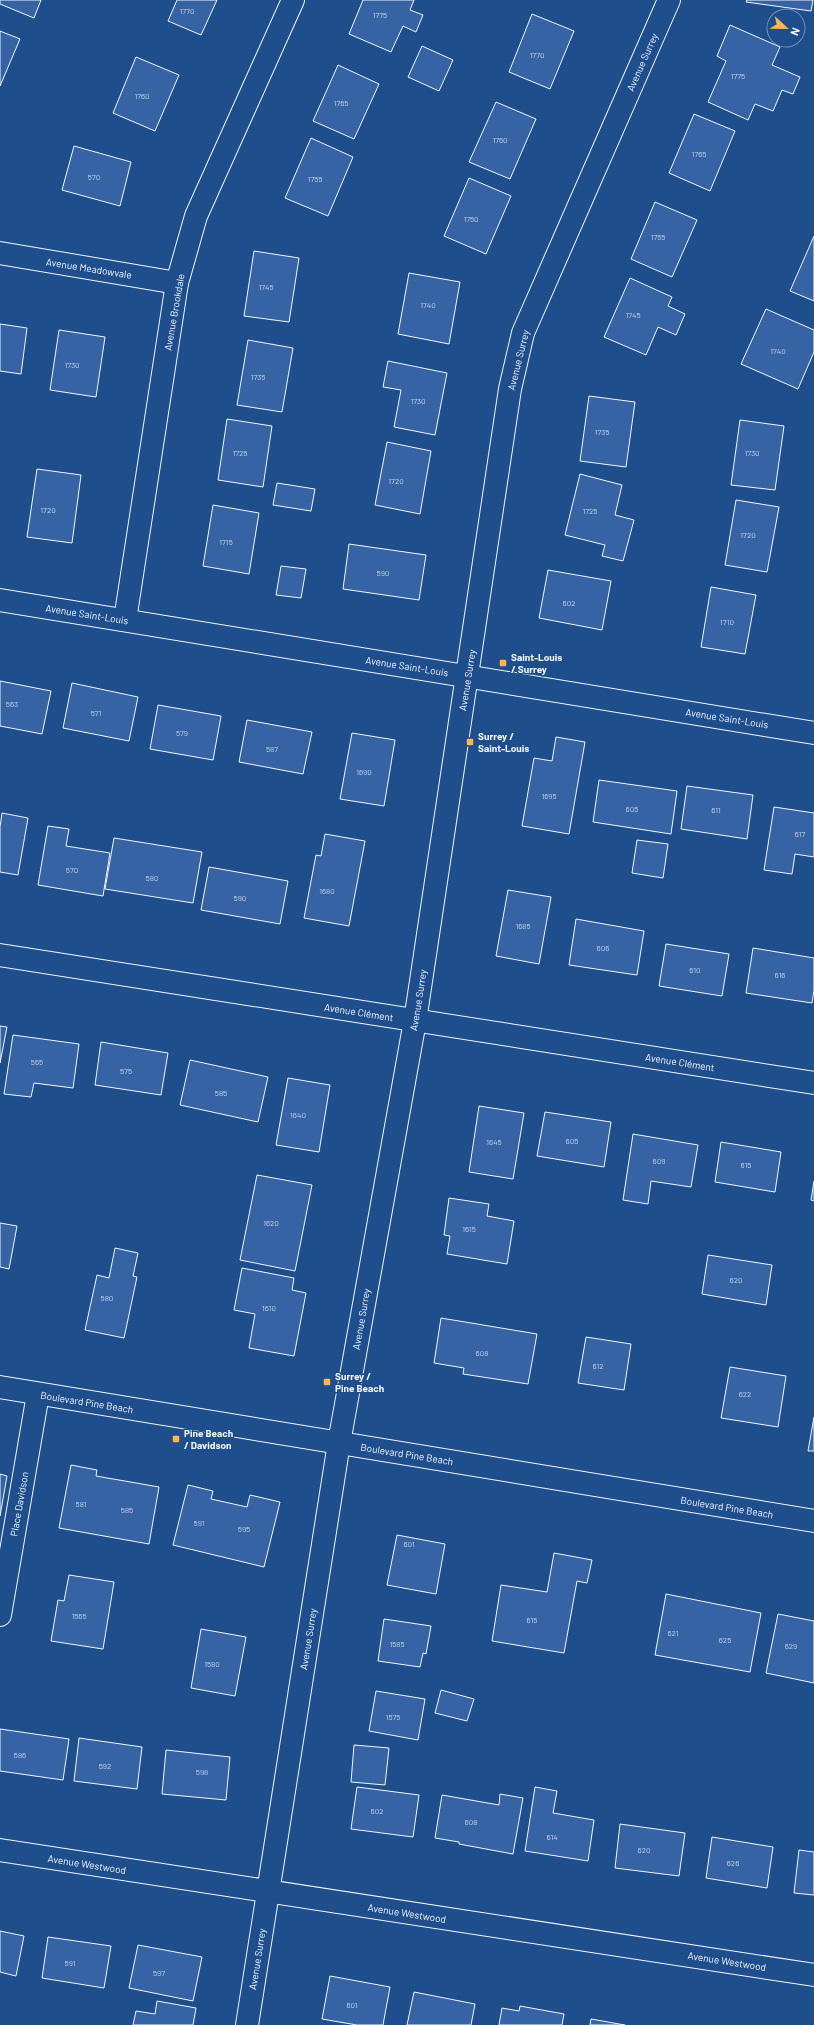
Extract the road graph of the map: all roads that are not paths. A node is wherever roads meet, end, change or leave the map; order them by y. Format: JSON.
{"nodes":[{"id":1,"x":293,"y":0,"type":"edge"},
{"id":2,"x":670,"y":0,"type":"edge"},
{"id":3,"x":0,"y":253,"type":"edge"},
{"id":4,"x":177,"y":283,"type":"junction"},
{"id":5,"x":0,"y":600,"type":"edge"},
{"id":6,"x":125,"y":620,"type":"junction"},
{"id":7,"x":467,"y":675,"type":"junction"},
{"id":8,"x":814,"y":733,"type":"edge"},
{"id":9,"x":0,"y":954,"type":"edge"},
{"id":10,"x":415,"y":1021,"type":"junction"},
{"id":11,"x":814,"y":1083,"type":"edge"},
{"id":12,"x":0,"y":1387,"type":"edge"},
{"id":13,"x":38,"y":1394,"type":"junction"},
{"id":14,"x":339,"y":1443,"type":"junction"},
{"id":15,"x":814,"y":1521,"type":"edge"},
{"id":16,"x":0,"y":1615,"type":"edge"},
{"id":17,"x":0,"y":1850,"type":"edge"},
{"id":18,"x":268,"y":1892,"type":"junction"},
{"id":19,"x":814,"y":1974,"type":"edge"},
{"id":20,"x":247,"y":2025,"type":"edge"}],
"edges":[{"from":1,"to":4,"type":"street","name":"Avenue Brookdale"},
{"from":2,"to":7,"type":"street","name":"Avenue Surrey"},
{"from":3,"to":4,"type":"street","name":"Avenue Meadowvale"},
{"from":4,"to":6,"type":"street","name":"Avenue Brookdale"},
{"from":5,"to":6,"type":"street","name":"Avenue Saint-Louis"},
{"from":6,"to":7,"type":"street","name":"Avenue Saint-Louis"},
{"from":7,"to":8,"type":"street","name":"Avenue Saint-Louis"},
{"from":7,"to":10,"type":"street","name":"Avenue Surrey"},
{"from":9,"to":10,"type":"street","name":"Avenue Clément"},
{"from":10,"to":11,"type":"street","name":"Avenue Clément"},
{"from":10,"to":14,"type":"street","name":"Avenue Surrey"},
{"from":12,"to":13,"type":"street","name":"Boulevard Pine Beach"},
{"from":13,"to":14,"type":"street","name":"Boulevard Pine Beach"},
{"from":13,"to":16,"type":"street","name":"Place Davidson"},
{"from":14,"to":15,"type":"street","name":"Boulevard Pine Beach"},
{"from":14,"to":18,"type":"street","name":"Avenue Surrey"},
{"from":17,"to":18,"type":"street","name":"Avenue Westwood"},
{"from":18,"to":19,"type":"street","name":"Avenue Westwood"},
{"from":18,"to":20,"type":"street","name":"Avenue Surrey"}]}
